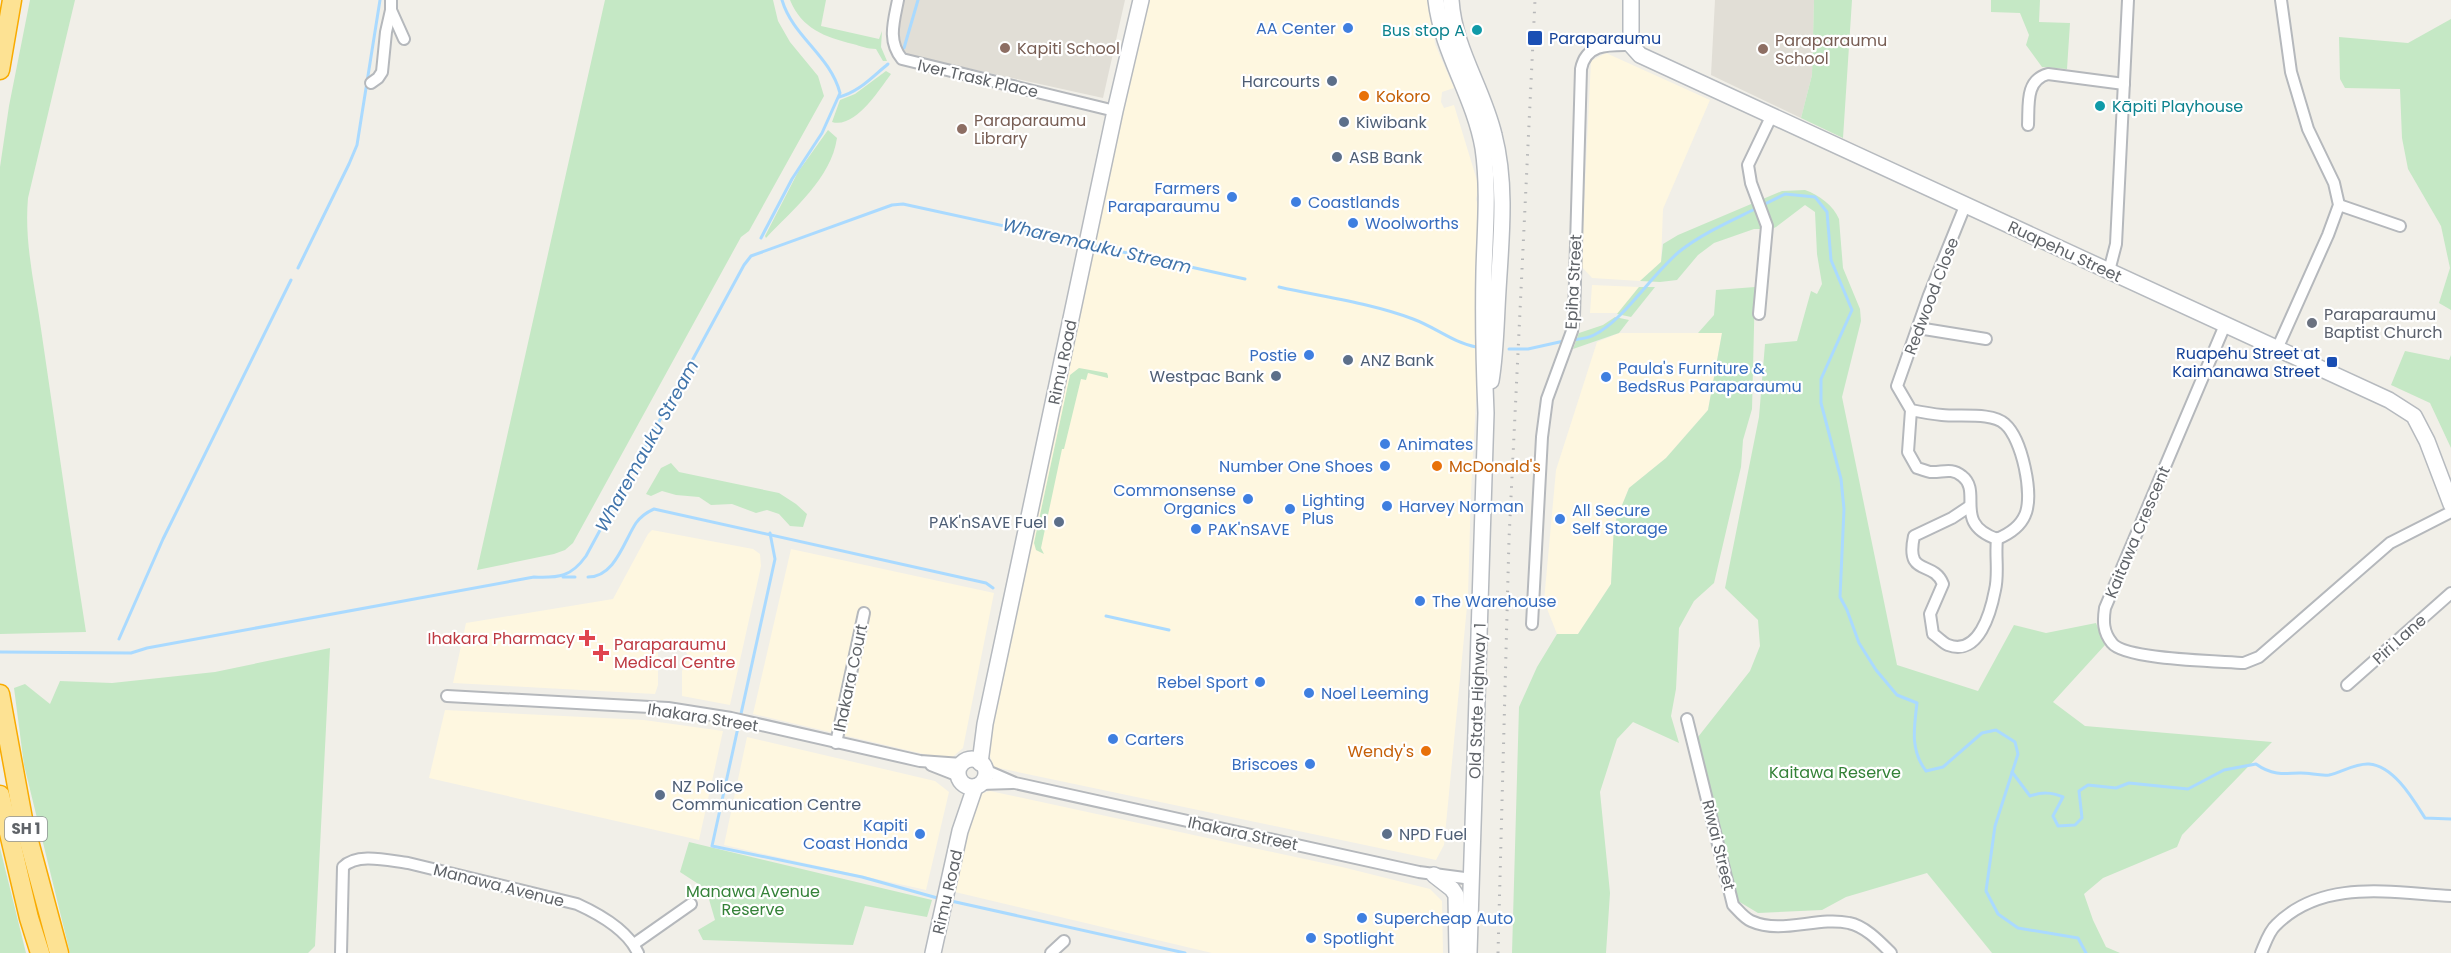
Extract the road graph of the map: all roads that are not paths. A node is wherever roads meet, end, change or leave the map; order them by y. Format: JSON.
{"nodes":[{"id":1,"x":12,"y":0,"type":"edge"},
{"id":2,"x":898,"y":0,"type":"edge"},
{"id":3,"x":1141,"y":0,"type":"edge"},
{"id":4,"x":1436,"y":0,"type":"edge"},
{"id":5,"x":1451,"y":0,"type":"edge"},
{"id":6,"x":1631,"y":0,"type":"edge"},
{"id":7,"x":2128,"y":0,"type":"edge"},
{"id":8,"x":2281,"y":0,"type":"edge"},
{"id":9,"x":391,"y":5,"type":"edge"},
{"id":10,"x":404,"y":39,"type":"dead end"},
{"id":11,"x":1631,"y":45,"type":"junction"},
{"id":12,"x":0,"y":70,"type":"edge"},
{"id":13,"x":371,"y":82,"type":"dead end"},
{"id":14,"x":2124,"y":84,"type":"junction"},
{"id":15,"x":1115,"y":111,"type":"junction"},
{"id":16,"x":1771,"y":117,"type":"junction"},
{"id":17,"x":2028,"y":124,"type":"dead end"},
{"id":18,"x":2339,"y":205,"type":"junction"},
{"id":19,"x":1965,"y":206,"type":"junction"},
{"id":20,"x":2400,"y":226,"type":"dead end"},
{"id":21,"x":2109,"y":271,"type":"junction"},
{"id":22,"x":1759,"y":314,"type":"dead end"},
{"id":23,"x":2225,"y":325,"type":"junction"},
{"id":24,"x":1918,"y":328,"type":"junction"},
{"id":25,"x":1986,"y":339,"type":"dead end"},
{"id":26,"x":1490,"y":348,"type":"junction"},
{"id":27,"x":2277,"y":349,"type":"junction"},
{"id":28,"x":1911,"y":410,"type":"junction"},
{"id":29,"x":2451,"y":504,"type":"edge"},
{"id":30,"x":1970,"y":506,"type":"junction"},
{"id":31,"x":2451,"y":512,"type":"edge"},
{"id":32,"x":1997,"y":539,"type":"junction"},
{"id":33,"x":2451,"y":593,"type":"edge"},
{"id":34,"x":864,"y":613,"type":"dead end"},
{"id":35,"x":1532,"y":624,"type":"dead end"},
{"id":36,"x":2347,"y":686,"type":"dead end"},
{"id":37,"x":447,"y":696,"type":"dead end"},
{"id":38,"x":1,"y":699,"type":"edge"},
{"id":39,"x":1687,"y":719,"type":"dead end"},
{"id":40,"x":836,"y":743,"type":"junction"},
{"id":41,"x":972,"y":774,"type":"junction"},
{"id":42,"x":0,"y":795,"type":"edge"},
{"id":43,"x":1434,"y":875,"type":"junction"},
{"id":44,"x":1472,"y":879,"type":"junction"},
{"id":45,"x":2451,"y":896,"type":"edge"},
{"id":46,"x":691,"y":904,"type":"dead end"},
{"id":47,"x":1064,"y":941,"type":"dead end"},
{"id":48,"x":636,"y":948,"type":"edge"},
{"id":49,"x":40,"y":953,"type":"edge"},
{"id":50,"x":59,"y":953,"type":"edge"},
{"id":51,"x":341,"y":953,"type":"edge"},
{"id":52,"x":933,"y":953,"type":"edge"},
{"id":53,"x":1051,"y":953,"type":"edge"},
{"id":54,"x":1457,"y":953,"type":"edge"},
{"id":55,"x":1469,"y":953,"type":"edge"},
{"id":56,"x":1891,"y":953,"type":"edge"},
{"id":57,"x":2260,"y":953,"type":"edge"}],
"edges":[{"from":1,"to":12,"type":"highway"},
{"from":2,"to":15,"type":"street","name":"Iver Trask Place"},
{"from":3,"to":15,"type":"main road","name":"Rimu Road"},
{"from":4,"to":26,"type":"main road","name":"Old State Highway 1"},
{"from":5,"to":26,"type":"main road","name":"Old State Highway 1"},
{"from":6,"to":11,"type":"main road"},
{"from":7,"to":14,"type":"street"},
{"from":8,"to":18,"type":"street"},
{"from":9,"to":10,"type":"street"},
{"from":9,"to":13,"type":"street"},
{"from":11,"to":16,"type":"main road","name":"Ruapehu Street"},
{"from":11,"to":35,"type":"street","name":"Epiha Street"},
{"from":14,"to":17,"type":"street"},
{"from":14,"to":21,"type":"street"},
{"from":15,"to":41,"type":"main road","name":"Rimu Road"},
{"from":16,"to":19,"type":"main road","name":"Ruapehu Street"},
{"from":16,"to":22,"type":"street"},
{"from":18,"to":20,"type":"street"},
{"from":18,"to":27,"type":"street"},
{"from":19,"to":21,"type":"main road","name":"Ruapehu Street"},
{"from":19,"to":24,"type":"street","name":"Redwood Close"},
{"from":21,"to":23,"type":"main road","name":"Ruapehu Street"},
{"from":23,"to":27,"type":"main road","name":"Ruapehu Street"},
{"from":23,"to":31,"type":"street","name":"Kaitawa Crescent"},
{"from":24,"to":25,"type":"street"},
{"from":24,"to":28,"type":"street","name":"Redwood Close"},
{"from":26,"to":44,"type":"main road","name":"Old State Highway 1"},
{"from":27,"to":29,"type":"main road","name":"Ruapehu Street"},
{"from":28,"to":30,"type":"street"},
{"from":28,"to":32,"type":"street"},
{"from":30,"to":32,"type":"street"},
{"from":30,"to":32,"type":"street"},
{"from":33,"to":36,"type":"street","name":"Piri Lane"},
{"from":34,"to":40,"type":"street","name":"Ihakara Court"},
{"from":37,"to":40,"type":"street","name":"Ihakara Street"},
{"from":38,"to":50,"type":"highway","number":"SH 1"},
{"from":39,"to":56,"type":"street","name":"Riwai Street"},
{"from":40,"to":41,"type":"street","name":"Ihakara Street"},
{"from":41,"to":43,"type":"street","name":"Ihakara Street"},
{"from":41,"to":52,"type":"main road","name":"Rimu Road"},
{"from":42,"to":49,"type":"highway","number":"SH 1"},
{"from":43,"to":44,"type":"street","name":"Ihakara Street"},
{"from":43,"to":54,"type":"main road"},
{"from":44,"to":55,"type":"main road","name":"Old State Highway 1"},
{"from":45,"to":57,"type":"street"},
{"from":46,"to":48,"type":"street","name":"Manawa Avenue"},
{"from":47,"to":53,"type":"street"},
{"from":48,"to":51,"type":"street","name":"Manawa Avenue"}]}
